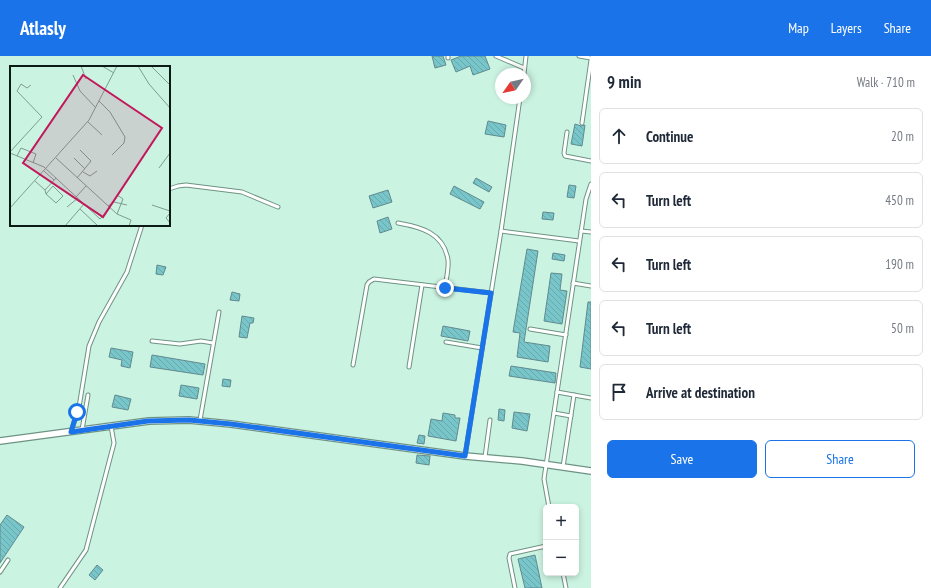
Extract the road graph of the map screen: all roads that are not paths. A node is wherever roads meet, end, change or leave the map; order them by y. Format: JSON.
{"nodes":[{"id":1,"x":496,"y":56,"type":"edge"},
{"id":2,"x":526,"y":56,"type":"edge"},
{"id":3,"x":579,"y":56,"type":"edge"},
{"id":4,"x":591,"y":59,"type":"edge"},
{"id":5,"x":524,"y":68,"type":"joint"},
{"id":6,"x":519,"y":104,"type":"edge"},
{"id":7,"x":582,"y":123,"type":"dead end"},
{"id":8,"x":566,"y":132,"type":"dead end"},
{"id":9,"x":591,"y":160,"type":"edge"},
{"id":10,"x":591,"y":184,"type":"edge"},
{"id":11,"x":170,"y":189,"type":"edge"},
{"id":12,"x":278,"y":207,"type":"dead end"},
{"id":13,"x":398,"y":223,"type":"dead end"},
{"id":14,"x":142,"y":226,"type":"edge"},
{"id":15,"x":501,"y":231,"type":"junction"},
{"id":16,"x":581,"y":231,"type":"junction"},
{"id":17,"x":591,"y":232,"type":"edge"},
{"id":18,"x":579,"y":241,"type":"junction"},
{"id":19,"x":573,"y":283,"type":"junction"},
{"id":20,"x":422,"y":285,"type":"junction"},
{"id":21,"x":591,"y":286,"type":"edge"},
{"id":22,"x":445,"y":288,"type":"junction"},
{"id":23,"x":491,"y":293,"type":"junction"},
{"id":24,"x":219,"y":312,"type":"dead end"},
{"id":25,"x":530,"y":329,"type":"dead end"},
{"id":26,"x":566,"y":335,"type":"junction"},
{"id":27,"x":152,"y":341,"type":"dead end"},
{"id":28,"x":446,"y":342,"type":"dead end"},
{"id":29,"x":213,"y":343,"type":"junction"},
{"id":30,"x":482,"y":348,"type":"junction"},
{"id":31,"x":353,"y":365,"type":"dead end"},
{"id":32,"x":409,"y":367,"type":"dead end"},
{"id":33,"x":557,"y":392,"type":"junction"},
{"id":34,"x":88,"y":395,"type":"dead end"},
{"id":35,"x":574,"y":395,"type":"junction"},
{"id":36,"x":591,"y":398,"type":"edge"},
{"id":37,"x":554,"y":413,"type":"junction"},
{"id":38,"x":571,"y":416,"type":"junction"},
{"id":39,"x":200,"y":420,"type":"junction"},
{"id":40,"x":490,"y":420,"type":"dead end"},
{"id":41,"x":111,"y":426,"type":"junction"},
{"id":42,"x":82,"y":430,"type":"junction"},
{"id":43,"x":71,"y":432,"type":"junction"},
{"id":44,"x":0,"y":441,"type":"edge"},
{"id":45,"x":465,"y":456,"type":"junction"},
{"id":46,"x":485,"y":457,"type":"junction"},
{"id":47,"x":546,"y":465,"type":"junction"},
{"id":48,"x":563,"y":468,"type":"junction"},
{"id":49,"x":591,"y":471,"type":"edge"},
{"id":50,"x":548,"y":504,"type":"edge"},
{"id":51,"x":543,"y":547,"type":"edge"},
{"id":52,"x":8,"y":560,"type":"dead end"},
{"id":53,"x":0,"y":572,"type":"edge"},
{"id":54,"x":564,"y":576,"type":"edge"},
{"id":55,"x":60,"y":588,"type":"edge"},
{"id":56,"x":515,"y":588,"type":"edge"},
{"id":57,"x":566,"y":588,"type":"edge"}],
"edges":[{"from":1,"to":5,"type":"lane"},
{"from":2,"to":5,"type":"lane"},
{"from":3,"to":4,"type":"lane"},
{"from":4,"to":7,"type":"lane"},
{"from":6,"to":15,"type":"lane"},
{"from":8,"to":9,"type":"lane"},
{"from":10,"to":16,"type":"lane"},
{"from":11,"to":12,"type":"lane"},
{"from":13,"to":22,"type":"lane"},
{"from":14,"to":43,"type":"lane"},
{"from":15,"to":18,"type":"lane"},
{"from":15,"to":23,"type":"lane"},
{"from":16,"to":17,"type":"lane"},
{"from":16,"to":18,"type":"lane"},
{"from":18,"to":19,"type":"lane"},
{"from":19,"to":21,"type":"lane"},
{"from":19,"to":26,"type":"lane"},
{"from":20,"to":22,"type":"lane"},
{"from":20,"to":31,"type":"lane"},
{"from":20,"to":32,"type":"lane"},
{"from":22,"to":23,"type":"lane"},
{"from":23,"to":30,"type":"lane"},
{"from":24,"to":29,"type":"lane"},
{"from":25,"to":26,"type":"lane"},
{"from":26,"to":33,"type":"lane"},
{"from":27,"to":29,"type":"lane"},
{"from":28,"to":30,"type":"lane"},
{"from":29,"to":39,"type":"lane"},
{"from":30,"to":45,"type":"lane"},
{"from":33,"to":35,"type":"lane"},
{"from":33,"to":37,"type":"lane"},
{"from":34,"to":42,"type":"lane"},
{"from":35,"to":36,"type":"lane"},
{"from":35,"to":38,"type":"lane"},
{"from":37,"to":38,"type":"lane"},
{"from":37,"to":47,"type":"lane"},
{"from":38,"to":48,"type":"lane"},
{"from":39,"to":41,"type":"street"},
{"from":39,"to":45,"type":"street"},
{"from":40,"to":46,"type":"lane"},
{"from":41,"to":42,"type":"street"},
{"from":41,"to":55,"type":"lane"},
{"from":42,"to":43,"type":"street"},
{"from":43,"to":44,"type":"street"},
{"from":45,"to":46,"type":"street"},
{"from":46,"to":47,"type":"street"},
{"from":47,"to":48,"type":"street"},
{"from":47,"to":50,"type":"lane"},
{"from":48,"to":49,"type":"street"},
{"from":51,"to":56,"type":"lane"},
{"from":52,"to":53,"type":"lane"},
{"from":54,"to":57,"type":"lane"}]}
